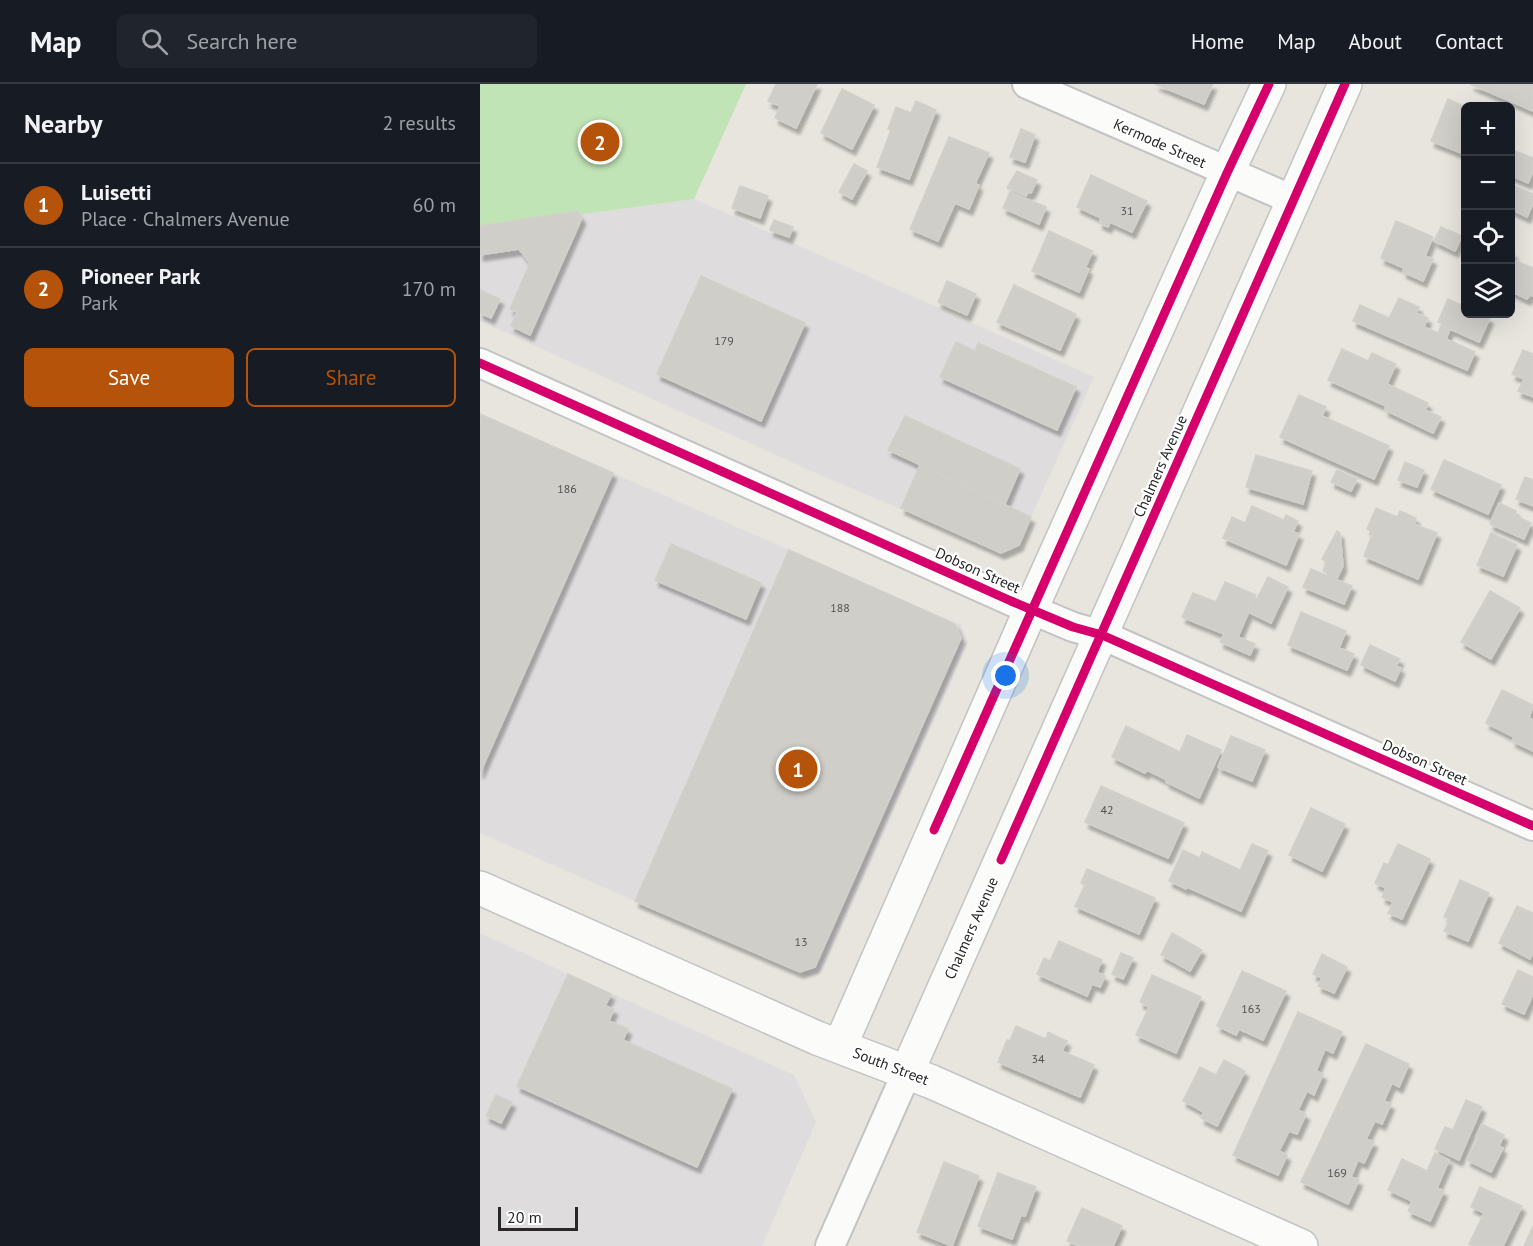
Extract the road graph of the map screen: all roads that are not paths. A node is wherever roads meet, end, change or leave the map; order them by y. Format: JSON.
{"nodes":[{"id":1,"x":1027,"y":84,"type":"edge"},
{"id":2,"x":1269,"y":84,"type":"edge"},
{"id":3,"x":1345,"y":84,"type":"edge"},
{"id":4,"x":1227,"y":173,"type":"junction"},
{"id":5,"x":1293,"y":200,"type":"junction"},
{"id":6,"x":480,"y":363,"type":"edge"},
{"id":7,"x":1031,"y":609,"type":"junction"},
{"id":8,"x":1102,"y":635,"type":"junction"},
{"id":9,"x":1533,"y":826,"type":"edge"},
{"id":10,"x":480,"y":888,"type":"edge"},
{"id":11,"x":840,"y":1046,"type":"junction"},
{"id":12,"x":907,"y":1072,"type":"junction"},
{"id":13,"x":830,"y":1246,"type":"edge"},
{"id":14,"x":1301,"y":1246,"type":"edge"}],
"edges":[{"from":1,"to":4,"type":"street","name":"Kermode Street"},
{"from":2,"to":4,"type":"street"},
{"from":3,"to":5,"type":"street","name":"Chalmers Avenue"},
{"from":4,"to":5,"type":"street","name":"Kermode Street"},
{"from":4,"to":7,"type":"street"},
{"from":5,"to":8,"type":"street","name":"Chalmers Avenue"},
{"from":6,"to":7,"type":"street","name":"Dobson Street"},
{"from":7,"to":8,"type":"street","name":"Dobson Street"},
{"from":7,"to":11,"type":"street"},
{"from":8,"to":9,"type":"street","name":"Dobson Street"},
{"from":8,"to":12,"type":"street","name":"Chalmers Avenue"},
{"from":10,"to":11,"type":"street","name":"South Street"},
{"from":11,"to":12,"type":"street","name":"South Street"},
{"from":12,"to":13,"type":"street","name":"Chalmers Avenue"},
{"from":12,"to":14,"type":"street","name":"South Street"}]}
